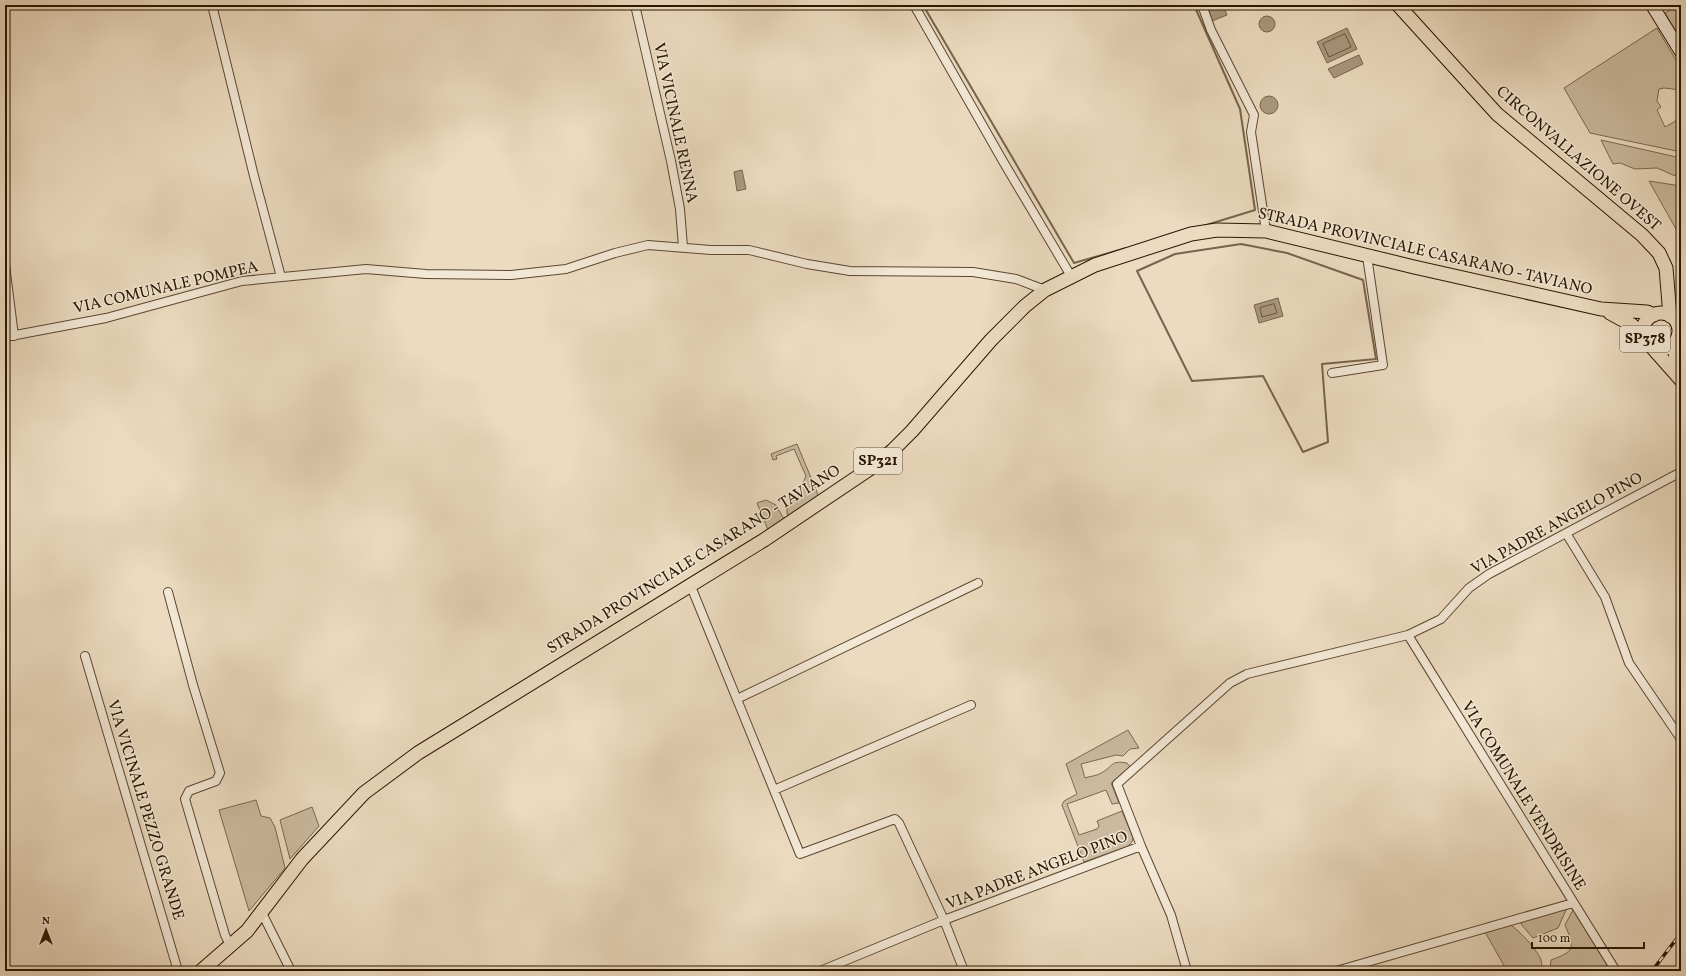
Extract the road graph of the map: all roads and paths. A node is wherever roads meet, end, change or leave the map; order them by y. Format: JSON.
{"nodes":[{"id":1,"x":212,"y":5,"type":"edge"},
{"id":2,"x":635,"y":5,"type":"edge"},
{"id":3,"x":914,"y":5,"type":"edge"},
{"id":4,"x":1202,"y":5,"type":"edge"},
{"id":5,"x":1398,"y":5,"type":"edge"},
{"id":6,"x":1652,"y":5,"type":"edge"},
{"id":7,"x":1681,"y":52,"type":"edge"},
{"id":8,"x":1266,"y":231,"type":"junction"},
{"id":9,"x":683,"y":248,"type":"junction"},
{"id":10,"x":1367,"y":256,"type":"junction"},
{"id":11,"x":5,"y":265,"type":"edge"},
{"id":12,"x":1071,"y":276,"type":"junction"},
{"id":13,"x":281,"y":277,"type":"junction"},
{"id":14,"x":1045,"y":290,"type":"junction"},
{"id":15,"x":1601,"y":309,"type":"junction"},
{"id":16,"x":1667,"y":317,"type":"edge"},
{"id":17,"x":14,"y":336,"type":"junction"},
{"id":18,"x":5,"y":337,"type":"edge"},
{"id":19,"x":1677,"y":339,"type":"edge"},
{"id":20,"x":1648,"y":342,"type":"junction"},
{"id":21,"x":1681,"y":372,"type":"edge"},
{"id":22,"x":1332,"y":373,"type":"dead end"},
{"id":23,"x":1681,"y":380,"type":"edge"},
{"id":24,"x":1681,"y":472,"type":"edge"},
{"id":25,"x":1566,"y":533,"type":"junction"},
{"id":26,"x":978,"y":582,"type":"dead end"},
{"id":27,"x":690,"y":584,"type":"junction"},
{"id":28,"x":168,"y":592,"type":"dead end"},
{"id":29,"x":1408,"y":635,"type":"junction"},
{"id":30,"x":85,"y":656,"type":"dead end"},
{"id":31,"x":737,"y":699,"type":"junction"},
{"id":32,"x":971,"y":705,"type":"dead end"},
{"id":33,"x":1681,"y":739,"type":"edge"},
{"id":34,"x":774,"y":790,"type":"junction"},
{"id":35,"x":1141,"y":846,"type":"junction"},
{"id":36,"x":1573,"y":903,"type":"junction"},
{"id":37,"x":262,"y":913,"type":"junction"},
{"id":38,"x":944,"y":920,"type":"junction"},
{"id":39,"x":231,"y":946,"type":"junction"},
{"id":40,"x":178,"y":971,"type":"edge"},
{"id":41,"x":201,"y":971,"type":"edge"},
{"id":42,"x":291,"y":971,"type":"edge"},
{"id":43,"x":820,"y":971,"type":"edge"},
{"id":44,"x":964,"y":971,"type":"edge"},
{"id":45,"x":1187,"y":971,"type":"edge"},
{"id":46,"x":1336,"y":971,"type":"edge"},
{"id":47,"x":1616,"y":971,"type":"edge"}],
"edges":[{"from":1,"to":13,"type":"street"},
{"from":2,"to":9,"type":"street","name":"VIA VICINALE RENNA"},
{"from":3,"to":12,"type":"street"},
{"from":4,"to":8,"type":"street"},
{"from":5,"to":16,"type":"main road","name":"CIRCONVALLAZIONE OVEST"},
{"from":6,"to":7,"type":"street"},
{"from":8,"to":10,"type":"main road","name":"STRADA PROVINCIALE CASARANO - TAVIANO","number":"SP321"},
{"from":8,"to":12,"type":"main road","name":"STRADA PROVINCIALE CASARANO - TAVIANO","number":"SP321"},
{"from":9,"to":13,"type":"street","name":"VIA COMUNALE POMPEA"},
{"from":9,"to":14,"type":"street","name":"VIA COMUNALE POMPEA"},
{"from":10,"to":15,"type":"main road","name":"STRADA PROVINCIALE CASARANO - TAVIANO","number":"SP321"},
{"from":10,"to":22,"type":"street"},
{"from":11,"to":17,"type":"street"},
{"from":12,"to":14,"type":"main road","name":"STRADA PROVINCIALE CASARANO - TAVIANO","number":"SP321"},
{"from":13,"to":17,"type":"street","name":"VIA COMUNALE POMPEA"},
{"from":14,"to":27,"type":"main road","name":"STRADA PROVINCIALE CASARANO - TAVIANO","number":"SP321"},
{"from":15,"to":16,"type":"main road","name":"STRADA PROVINCIALE CASARANO - TAVIANO","number":"SP321"},
{"from":15,"to":20,"type":"main road"},
{"from":16,"to":19,"type":"main road","number":"SP378"},
{"from":16,"to":20,"type":"main road","number":"SP378"},
{"from":17,"to":18,"type":"street","name":"VIA COMUNALE POMPEA"},
{"from":19,"to":20,"type":"main road","number":"SP378"},
{"from":19,"to":21,"type":"main road","number":"SP378"},
{"from":20,"to":23,"type":"main road","number":"SP378"},
{"from":24,"to":25,"type":"street","name":"VIA PADRE ANGELO PINO"},
{"from":25,"to":29,"type":"street","name":"VIA PADRE ANGELO PINO"},
{"from":25,"to":33,"type":"street"},
{"from":26,"to":31,"type":"street"},
{"from":27,"to":31,"type":"street"},
{"from":27,"to":37,"type":"main road","name":"STRADA PROVINCIALE CASARANO - TAVIANO","number":"SP321"},
{"from":28,"to":39,"type":"street"},
{"from":29,"to":35,"type":"street","name":"VIA PADRE ANGELO PINO"},
{"from":29,"to":36,"type":"street","name":"VIA COMUNALE VENDRISINE"},
{"from":30,"to":40,"type":"street","name":"VIA VICINALE PEZZO GRANDE"},
{"from":31,"to":34,"type":"street"},
{"from":32,"to":34,"type":"street"},
{"from":34,"to":38,"type":"street"},
{"from":35,"to":38,"type":"street","name":"VIA PADRE ANGELO PINO"},
{"from":35,"to":45,"type":"street"},
{"from":36,"to":46,"type":"street"},
{"from":36,"to":47,"type":"street","name":"VIA COMUNALE VENDRISINE"},
{"from":37,"to":39,"type":"main road","name":"STRADA PROVINCIALE CASARANO - TAVIANO","number":"SP321"},
{"from":37,"to":42,"type":"street"},
{"from":38,"to":43,"type":"street"},
{"from":38,"to":44,"type":"street","name":"VIA PADRE ANGELO PINO"},
{"from":39,"to":41,"type":"main road","name":"STRADA PROVINCIALE CASARANO - TAVIANO","number":"SP321"}]}
